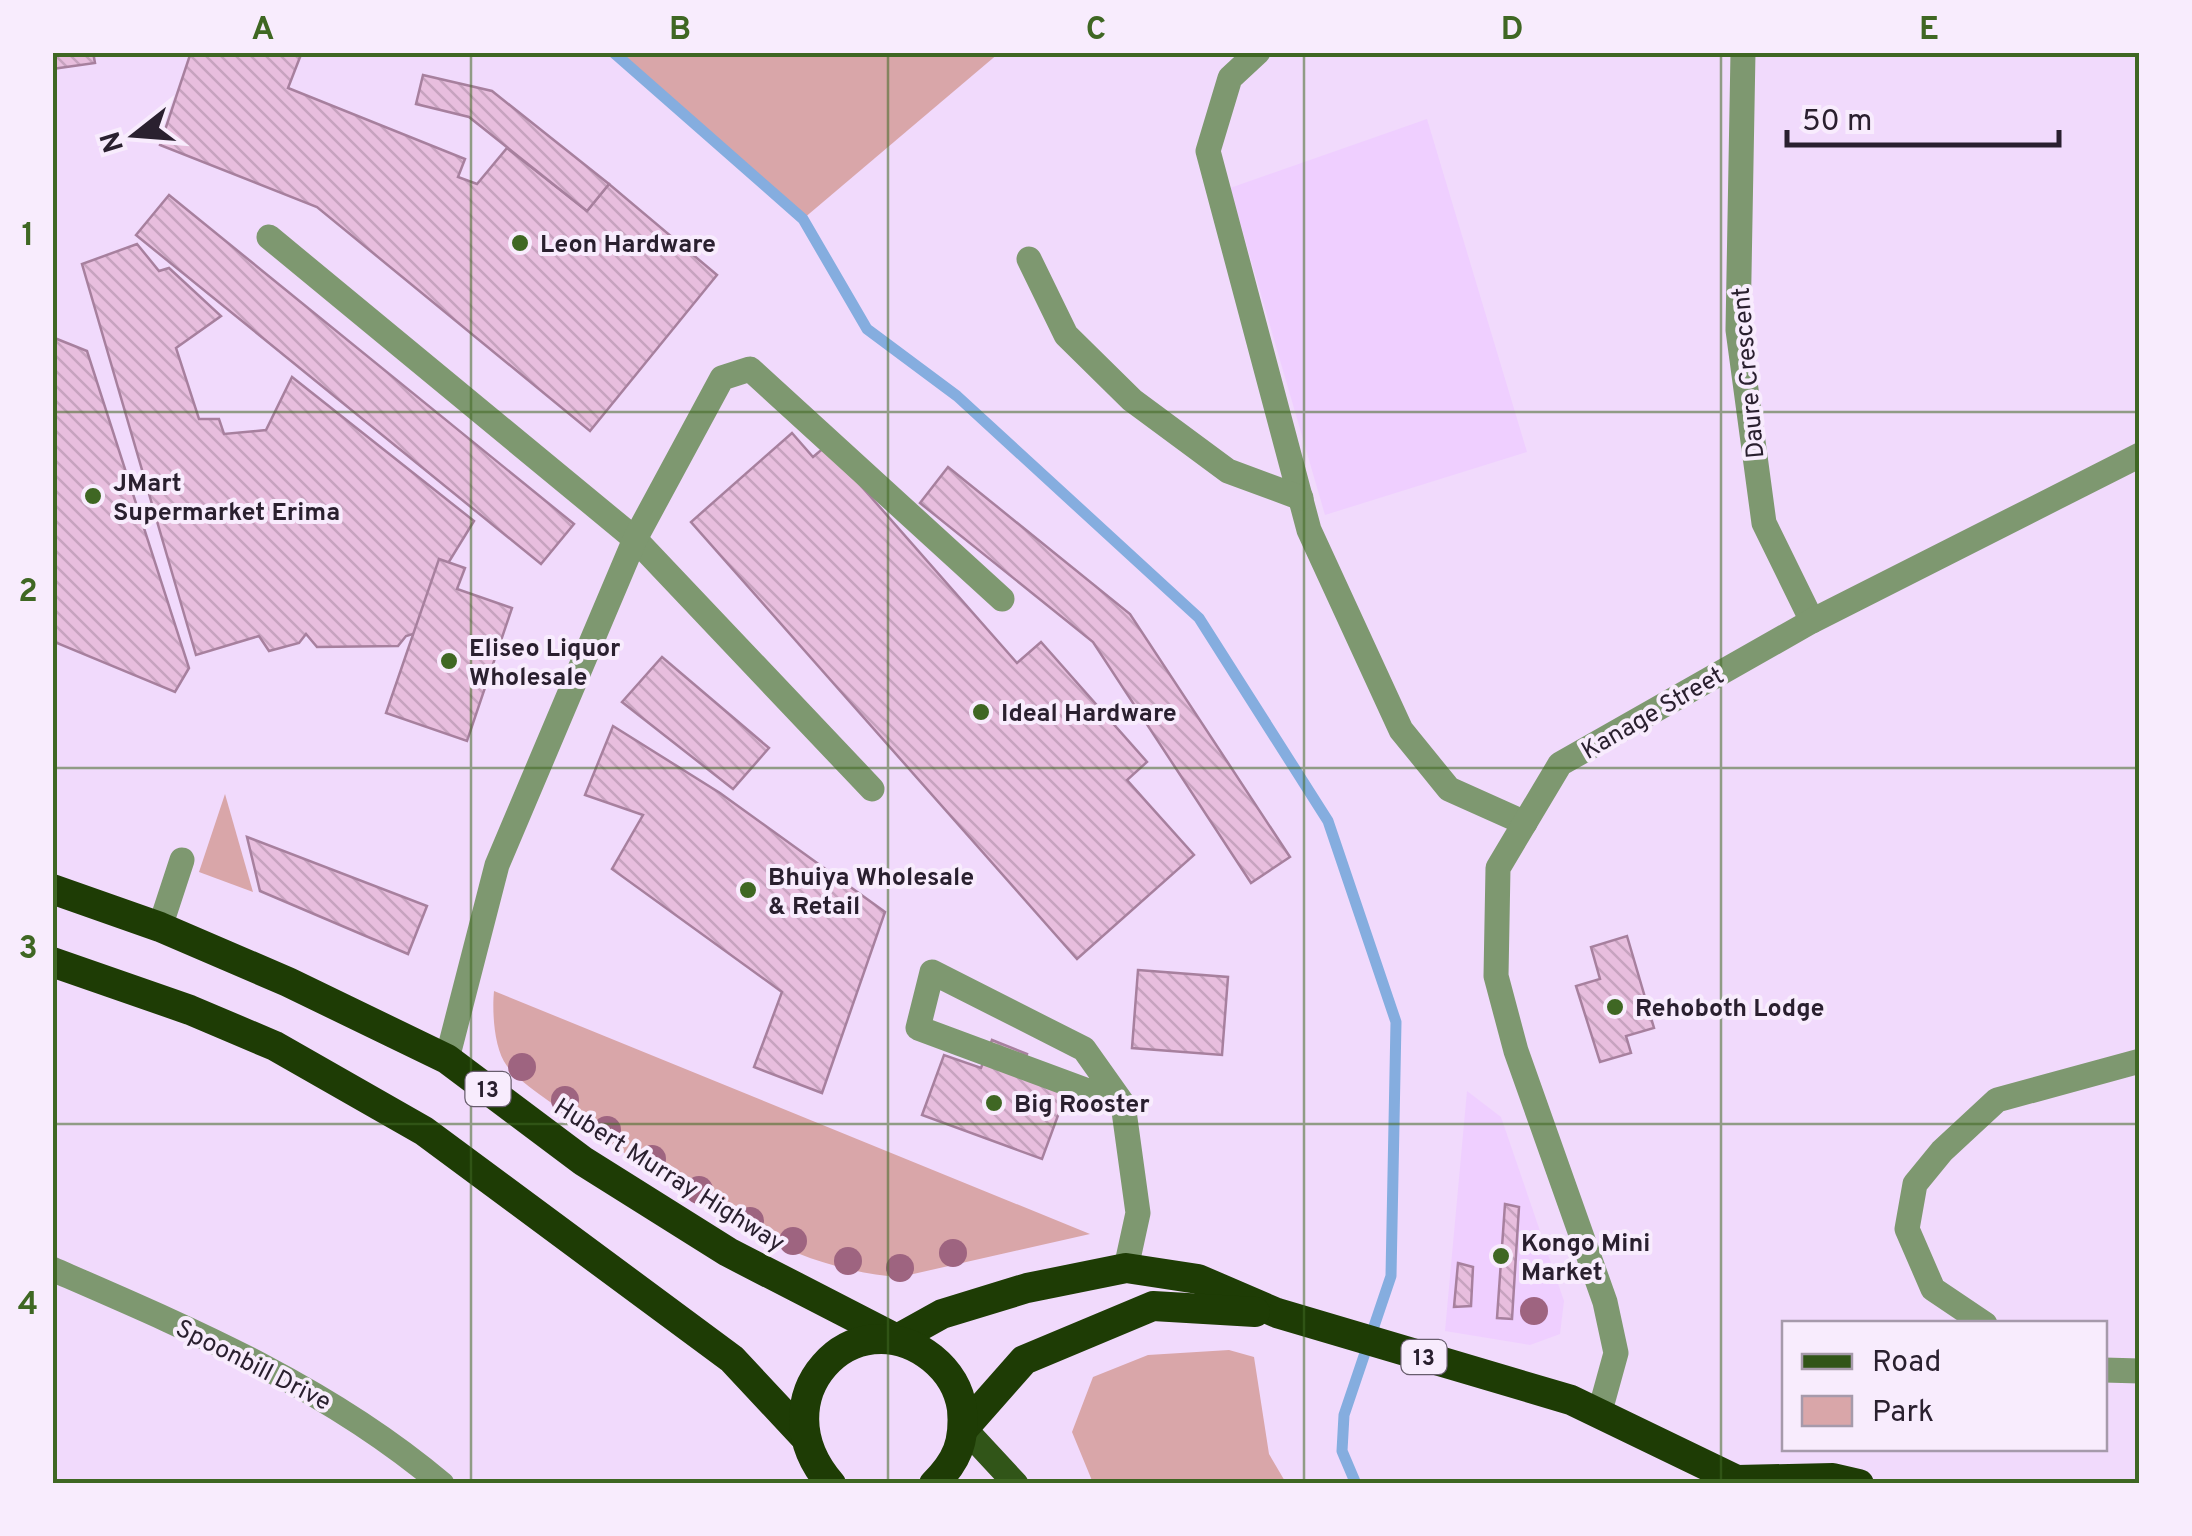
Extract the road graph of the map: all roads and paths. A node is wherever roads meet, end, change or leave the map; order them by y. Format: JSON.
{"nodes":[{"id":1,"x":1258,"y":52,"type":"edge"},
{"id":2,"x":1743,"y":52,"type":"edge"},
{"id":3,"x":269,"y":237,"type":"dead end"},
{"id":4,"x":1029,"y":259,"type":"dead end"},
{"id":5,"x":2140,"y":455,"type":"edge"},
{"id":6,"x":1301,"y":498,"type":"junction"},
{"id":7,"x":635,"y":539,"type":"junction"},
{"id":8,"x":1002,"y":599,"type":"dead end"},
{"id":9,"x":1812,"y":621,"type":"junction"},
{"id":10,"x":872,"y":789,"type":"dead end"},
{"id":11,"x":1525,"y":823,"type":"junction"},
{"id":12,"x":182,"y":860,"type":"dead end"},
{"id":13,"x":52,"y":889,"type":"edge"},
{"id":14,"x":160,"y":927,"type":"junction"},
{"id":15,"x":52,"y":962,"type":"edge"},
{"id":16,"x":447,"y":1058,"type":"junction"},
{"id":17,"x":2140,"y":1062,"type":"edge"},
{"id":18,"x":1122,"y":1104,"type":"junction"},
{"id":19,"x":1126,"y":1268,"type":"junction"},
{"id":20,"x":52,"y":1269,"type":"edge"},
{"id":21,"x":1278,"y":1314,"type":"junction"},
{"id":22,"x":1981,"y":1321,"type":"edge"},
{"id":23,"x":897,"y":1339,"type":"junction"},
{"id":24,"x":2107,"y":1370,"type":"edge"},
{"id":25,"x":2140,"y":1371,"type":"edge"},
{"id":26,"x":1600,"y":1411,"type":"junction"},
{"id":27,"x":964,"y":1428,"type":"junction"},
{"id":28,"x":803,"y":1435,"type":"junction"},
{"id":29,"x":1741,"y":1482,"type":"edge"},
{"id":30,"x":442,"y":1484,"type":"edge"},
{"id":31,"x":832,"y":1484,"type":"edge"},
{"id":32,"x":934,"y":1484,"type":"edge"},
{"id":33,"x":1016,"y":1484,"type":"edge"},
{"id":34,"x":1859,"y":1484,"type":"edge"}],
"edges":[{"from":1,"to":6,"type":"street"},
{"from":2,"to":9,"type":"street","name":"Daure Crescent"},
{"from":3,"to":7,"type":"street"},
{"from":4,"to":6,"type":"street"},
{"from":5,"to":9,"type":"street","name":"Kanage Street"},
{"from":6,"to":11,"type":"street"},
{"from":7,"to":8,"type":"street"},
{"from":7,"to":10,"type":"street"},
{"from":7,"to":16,"type":"street"},
{"from":9,"to":11,"type":"street","name":"Kanage Street"},
{"from":11,"to":26,"type":"street","name":"Kanage Street"},
{"from":12,"to":14,"type":"street"},
{"from":13,"to":14,"type":"highway","name":"Hubert Murray Highway","number":"13"},
{"from":14,"to":16,"type":"highway","name":"Hubert Murray Highway","number":"13"},
{"from":15,"to":28,"type":"highway"},
{"from":16,"to":23,"type":"highway","name":"Hubert Murray Highway","number":"13"},
{"from":17,"to":22,"type":"street"},
{"from":18,"to":18,"type":"street"},
{"from":18,"to":19,"type":"street"},
{"from":19,"to":21,"type":"highway","number":"13"},
{"from":19,"to":23,"type":"highway","number":"13"},
{"from":20,"to":30,"type":"street","name":"Spoonbill Drive"},
{"from":21,"to":26,"type":"highway","number":"13"},
{"from":21,"to":27,"type":"highway","number":"13"},
{"from":23,"to":27,"type":"highway","name":"Hubert Murray Highway"},
{"from":23,"to":28,"type":"highway"},
{"from":24,"to":25,"type":"street"},
{"from":26,"to":29,"type":"highway","number":"13"},
{"from":27,"to":32,"type":"highway"},
{"from":27,"to":33,"type":"main road"},
{"from":28,"to":31,"type":"highway"},
{"from":29,"to":34,"type":"highway","number":"13"}]}
